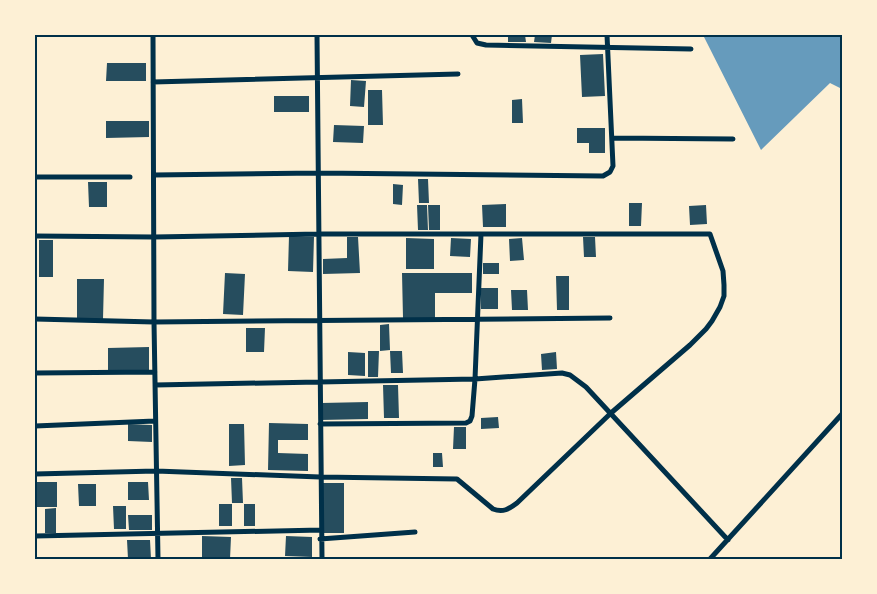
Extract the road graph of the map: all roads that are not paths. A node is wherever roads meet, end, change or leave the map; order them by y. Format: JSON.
{"nodes":[{"id":1,"x":153,"y":35,"type":"edge"},
{"id":2,"x":316,"y":35,"type":"edge"},
{"id":3,"x":472,"y":35,"type":"edge"},
{"id":4,"x":607,"y":35,"type":"edge"},
{"id":5,"x":607,"y":47,"type":"junction"},
{"id":6,"x":691,"y":49,"type":"dead end"},
{"id":7,"x":458,"y":74,"type":"dead end"},
{"id":8,"x":317,"y":78,"type":"junction"},
{"id":9,"x":153,"y":82,"type":"junction"},
{"id":10,"x":613,"y":138,"type":"junction"},
{"id":11,"x":733,"y":138,"type":"dead end"},
{"id":12,"x":318,"y":173,"type":"junction"},
{"id":13,"x":154,"y":175,"type":"junction"},
{"id":14,"x":35,"y":177,"type":"edge"},
{"id":15,"x":130,"y":177,"type":"dead end"},
{"id":16,"x":318,"y":234,"type":"junction"},
{"id":17,"x":481,"y":234,"type":"junction"},
{"id":18,"x":35,"y":236,"type":"edge"},
{"id":19,"x":154,"y":237,"type":"junction"},
{"id":20,"x":610,"y":318,"type":"dead end"},
{"id":21,"x":35,"y":319,"type":"edge"},
{"id":22,"x":477,"y":319,"type":"junction"},
{"id":23,"x":318,"y":320,"type":"junction"},
{"id":24,"x":154,"y":322,"type":"junction"},
{"id":25,"x":155,"y":372,"type":"junction"},
{"id":26,"x":35,"y":374,"type":"edge"},
{"id":27,"x":475,"y":379,"type":"junction"},
{"id":28,"x":319,"y":382,"type":"junction"},
{"id":29,"x":155,"y":385,"type":"junction"},
{"id":30,"x":611,"y":413,"type":"junction"},
{"id":31,"x":842,"y":414,"type":"edge"},
{"id":32,"x":155,"y":421,"type":"junction"},
{"id":33,"x":320,"y":424,"type":"junction"},
{"id":34,"x":35,"y":426,"type":"edge"},
{"id":35,"x":156,"y":471,"type":"junction"},
{"id":36,"x":35,"y":474,"type":"edge"},
{"id":37,"x":320,"y":477,"type":"junction"},
{"id":38,"x":320,"y":530,"type":"junction"},
{"id":39,"x":415,"y":532,"type":"dead end"},
{"id":40,"x":157,"y":534,"type":"junction"},
{"id":41,"x":35,"y":536,"type":"edge"},
{"id":42,"x":320,"y":539,"type":"junction"},
{"id":43,"x":728,"y":540,"type":"junction"},
{"id":44,"x":158,"y":559,"type":"edge"},
{"id":45,"x":322,"y":559,"type":"edge"},
{"id":46,"x":710,"y":559,"type":"edge"}],
"edges":[{"from":1,"to":9,"type":"street"},
{"from":2,"to":8,"type":"street"},
{"from":3,"to":5,"type":"street"},
{"from":4,"to":5,"type":"street"},
{"from":5,"to":6,"type":"street"},
{"from":5,"to":10,"type":"street"},
{"from":7,"to":8,"type":"street"},
{"from":8,"to":9,"type":"street"},
{"from":8,"to":12,"type":"street"},
{"from":9,"to":13,"type":"street"},
{"from":10,"to":11,"type":"street"},
{"from":10,"to":12,"type":"street"},
{"from":12,"to":13,"type":"street"},
{"from":12,"to":16,"type":"street"},
{"from":13,"to":19,"type":"street"},
{"from":14,"to":15,"type":"street"},
{"from":16,"to":17,"type":"street"},
{"from":16,"to":19,"type":"street"},
{"from":16,"to":23,"type":"street"},
{"from":17,"to":22,"type":"street"},
{"from":17,"to":30,"type":"street"},
{"from":18,"to":19,"type":"street"},
{"from":19,"to":24,"type":"street"},
{"from":20,"to":22,"type":"street"},
{"from":21,"to":24,"type":"street"},
{"from":22,"to":23,"type":"street"},
{"from":22,"to":27,"type":"street"},
{"from":23,"to":24,"type":"street"},
{"from":23,"to":28,"type":"street"},
{"from":24,"to":25,"type":"street"},
{"from":25,"to":26,"type":"street"},
{"from":25,"to":29,"type":"street"},
{"from":27,"to":28,"type":"street"},
{"from":27,"to":30,"type":"street"},
{"from":27,"to":33,"type":"street"},
{"from":28,"to":29,"type":"street"},
{"from":28,"to":33,"type":"street"},
{"from":29,"to":32,"type":"street"},
{"from":30,"to":37,"type":"street"},
{"from":30,"to":43,"type":"street"},
{"from":31,"to":43,"type":"street"},
{"from":32,"to":34,"type":"street"},
{"from":32,"to":35,"type":"street"},
{"from":33,"to":37,"type":"street"},
{"from":35,"to":36,"type":"street"},
{"from":35,"to":37,"type":"street"},
{"from":35,"to":40,"type":"street"},
{"from":37,"to":38,"type":"street"},
{"from":38,"to":40,"type":"street"},
{"from":38,"to":42,"type":"street"},
{"from":39,"to":42,"type":"street"},
{"from":40,"to":41,"type":"street"},
{"from":40,"to":44,"type":"street"},
{"from":42,"to":45,"type":"street"},
{"from":43,"to":46,"type":"street"}]}
